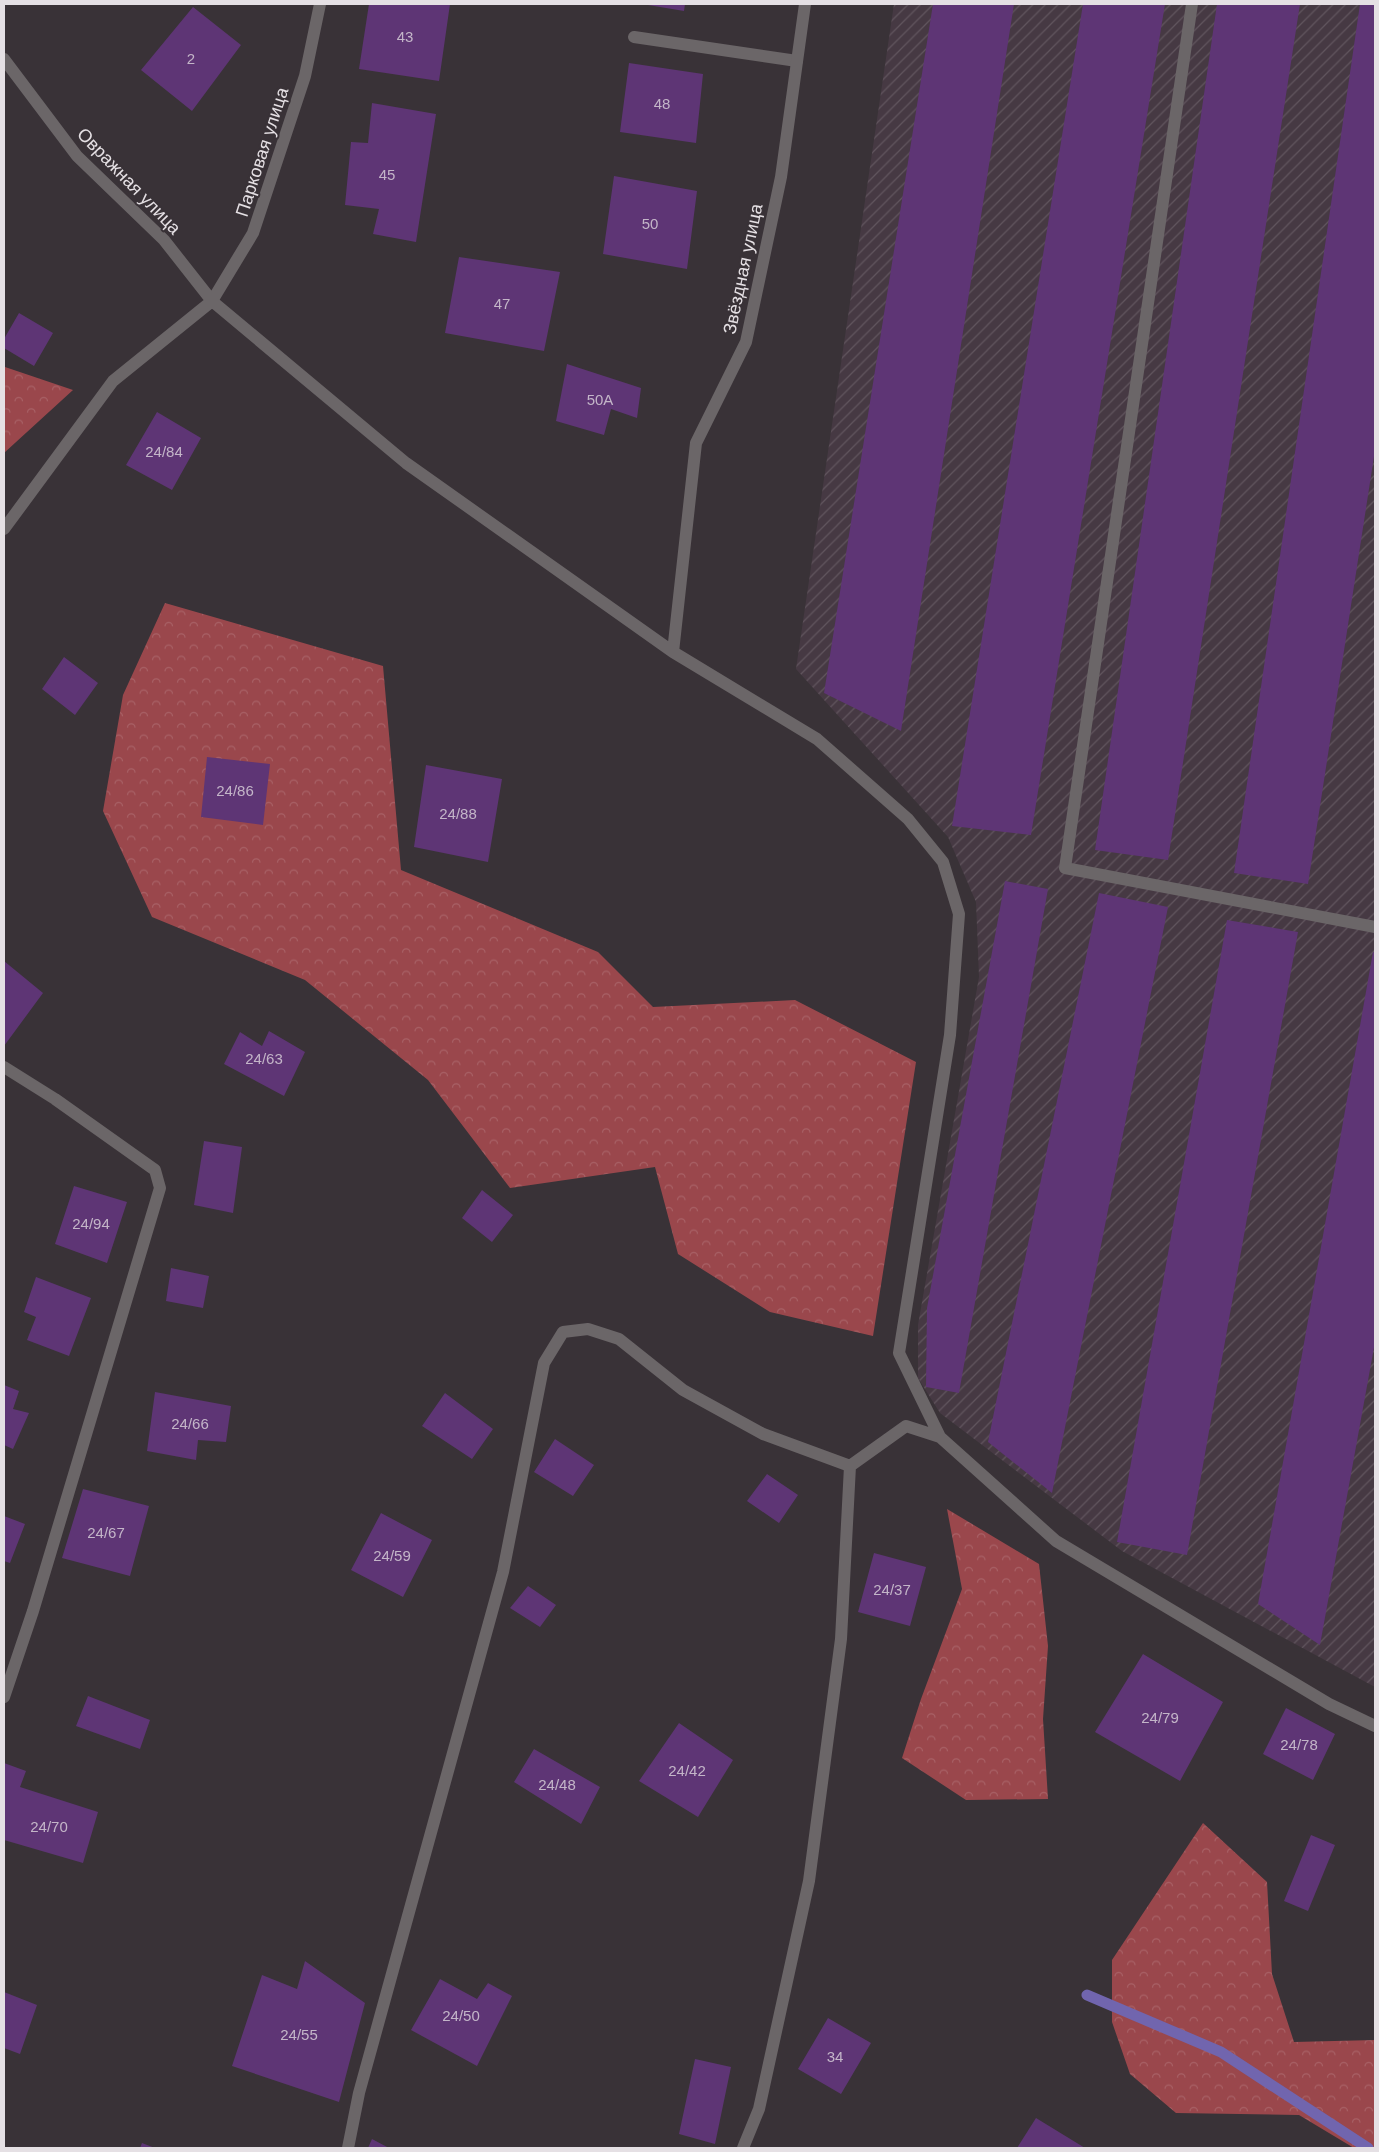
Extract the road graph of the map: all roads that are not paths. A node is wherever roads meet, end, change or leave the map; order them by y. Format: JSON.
{"nodes":[{"id":1,"x":320,"y":4,"type":"edge"},
{"id":2,"x":805,"y":4,"type":"edge"},
{"id":3,"x":1192,"y":4,"type":"edge"},
{"id":4,"x":634,"y":37,"type":"dead end"},
{"id":5,"x":4,"y":59,"type":"edge"},
{"id":6,"x":797,"y":61,"type":"junction"},
{"id":7,"x":212,"y":301,"type":"junction"},
{"id":8,"x":4,"y":529,"type":"edge"},
{"id":9,"x":673,"y":652,"type":"junction"},
{"id":10,"x":1375,"y":927,"type":"edge"},
{"id":11,"x":4,"y":1067,"type":"edge"},
{"id":12,"x":940,"y":1437,"type":"junction"},
{"id":13,"x":850,"y":1466,"type":"junction"},
{"id":14,"x":4,"y":1696,"type":"edge"},
{"id":15,"x":1375,"y":1726,"type":"edge"},
{"id":16,"x":348,"y":2148,"type":"edge"},
{"id":17,"x":743,"y":2148,"type":"edge"}],
"edges":[{"from":1,"to":7,"type":"street","name":"Парковая улица"},
{"from":2,"to":6,"type":"street","name":"Звёздная улица"},
{"from":3,"to":10,"type":"street"},
{"from":4,"to":6,"type":"street"},
{"from":5,"to":7,"type":"street","name":"Овражная улица"},
{"from":6,"to":9,"type":"street","name":"Звёздная улица"},
{"from":7,"to":8,"type":"street","name":"Парковая улица"},
{"from":7,"to":9,"type":"street","name":"Овражная улица"},
{"from":9,"to":12,"type":"street","name":"Овражная улица"},
{"from":11,"to":14,"type":"street"},
{"from":12,"to":13,"type":"street"},
{"from":12,"to":15,"type":"street"},
{"from":13,"to":16,"type":"street"},
{"from":13,"to":17,"type":"street"}]}
